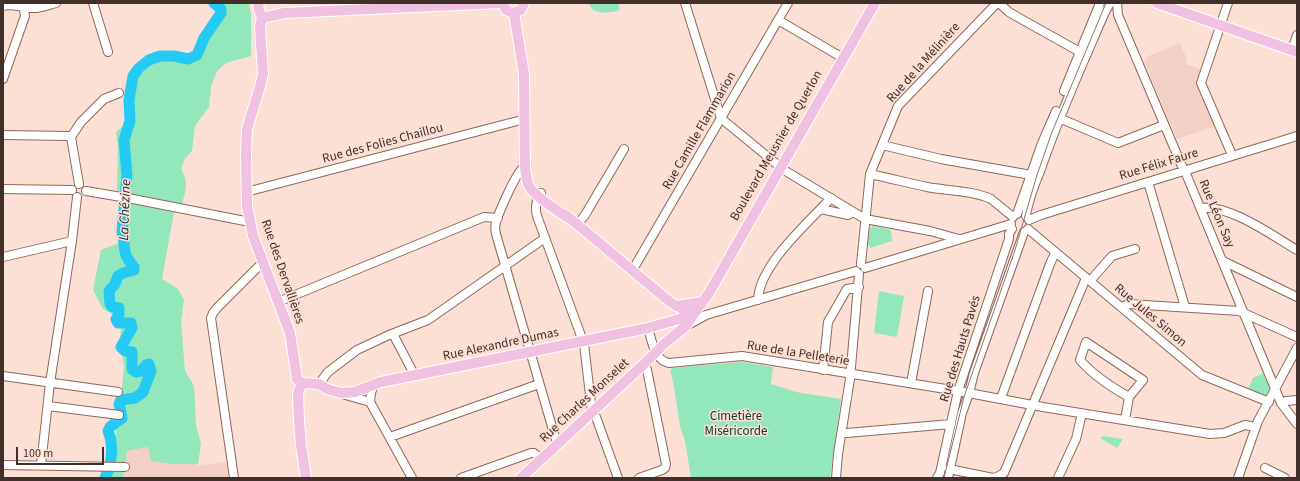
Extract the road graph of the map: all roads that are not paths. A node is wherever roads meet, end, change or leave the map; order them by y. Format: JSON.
{"nodes":[{"id":1,"x":56,"y":3,"type":"edge"},
{"id":2,"x":92,"y":3,"type":"edge"},
{"id":3,"x":258,"y":3,"type":"edge"},
{"id":4,"x":502,"y":3,"type":"edge"},
{"id":5,"x":524,"y":3,"type":"edge"},
{"id":6,"x":685,"y":3,"type":"edge"},
{"id":7,"x":788,"y":3,"type":"edge"},
{"id":8,"x":875,"y":3,"type":"edge"},
{"id":9,"x":1100,"y":3,"type":"edge"},
{"id":10,"x":1157,"y":3,"type":"edge"},
{"id":11,"x":1228,"y":3,"type":"edge"},
{"id":12,"x":445,"y":4,"type":"edge"},
{"id":13,"x":995,"y":4,"type":"edge"},
{"id":14,"x":24,"y":5,"type":"edge"},
{"id":15,"x":1113,"y":5,"type":"edge"},
{"id":16,"x":3,"y":6,"type":"edge"},
{"id":17,"x":514,"y":13,"type":"junction"},
{"id":18,"x":262,"y":18,"type":"junction"},
{"id":19,"x":778,"y":20,"type":"junction"},
{"id":20,"x":1221,"y":25,"type":"junction"},
{"id":21,"x":1297,"y":35,"type":"edge"},
{"id":22,"x":1295,"y":51,"type":"edge"},
{"id":23,"x":108,"y":52,"type":"dead end"},
{"id":24,"x":1080,"y":52,"type":"junction"},
{"id":25,"x":843,"y":58,"type":"junction"},
{"id":26,"x":3,"y":79,"type":"edge"},
{"id":27,"x":119,"y":93,"type":"dead end"},
{"id":28,"x":721,"y":117,"type":"junction"},
{"id":29,"x":1059,"y":118,"type":"junction"},
{"id":30,"x":525,"y":119,"type":"junction"},
{"id":31,"x":1164,"y":125,"type":"junction"},
{"id":32,"x":3,"y":135,"type":"edge"},
{"id":33,"x":1297,"y":136,"type":"edge"},
{"id":34,"x":71,"y":137,"type":"junction"},
{"id":35,"x":882,"y":146,"type":"junction"},
{"id":36,"x":624,"y":148,"type":"dead end"},
{"id":37,"x":1232,"y":155,"type":"junction"},
{"id":38,"x":780,"y":167,"type":"junction"},
{"id":39,"x":525,"y":168,"type":"junction"},
{"id":40,"x":1184,"y":170,"type":"junction"},
{"id":41,"x":870,"y":174,"type":"junction"},
{"id":42,"x":1031,"y":175,"type":"junction"},
{"id":43,"x":1148,"y":182,"type":"junction"},
{"id":44,"x":526,"y":183,"type":"junction"},
{"id":45,"x":79,"y":184,"type":"junction"},
{"id":46,"x":3,"y":189,"type":"edge"},
{"id":47,"x":86,"y":191,"type":"junction"},
{"id":48,"x":246,"y":192,"type":"junction"},
{"id":49,"x":75,"y":194,"type":"junction"},
{"id":50,"x":541,"y":198,"type":"junction"},
{"id":51,"x":831,"y":198,"type":"junction"},
{"id":52,"x":506,"y":199,"type":"junction"},
{"id":53,"x":1201,"y":208,"type":"junction"},
{"id":54,"x":821,"y":209,"type":"junction"},
{"id":55,"x":853,"y":212,"type":"junction"},
{"id":56,"x":498,"y":218,"type":"junction"},
{"id":57,"x":1027,"y":218,"type":"junction"},
{"id":58,"x":865,"y":219,"type":"junction"},
{"id":59,"x":1013,"y":221,"type":"junction"},
{"id":60,"x":250,"y":222,"type":"junction"},
{"id":61,"x":573,"y":222,"type":"junction"},
{"id":62,"x":1026,"y":231,"type":"junction"},
{"id":63,"x":927,"y":232,"type":"junction"},
{"id":64,"x":545,"y":238,"type":"junction"},
{"id":65,"x":959,"y":239,"type":"junction"},
{"id":66,"x":72,"y":241,"type":"junction"},
{"id":67,"x":934,"y":247,"type":"junction"},
{"id":68,"x":1135,"y":249,"type":"dead end"},
{"id":69,"x":1297,"y":250,"type":"edge"},
{"id":70,"x":1055,"y":253,"type":"junction"},
{"id":71,"x":3,"y":257,"type":"edge"},
{"id":72,"x":1223,"y":261,"type":"junction"},
{"id":73,"x":263,"y":262,"type":"junction"},
{"id":74,"x":505,"y":266,"type":"junction"},
{"id":75,"x":860,"y":269,"type":"junction"},
{"id":76,"x":632,"y":271,"type":"junction"},
{"id":77,"x":1088,"y":280,"type":"junction"},
{"id":78,"x":859,"y":287,"type":"junction"},
{"id":79,"x":928,"y":291,"type":"dead end"},
{"id":80,"x":1297,"y":297,"type":"edge"},
{"id":81,"x":758,"y":300,"type":"junction"},
{"id":82,"x":278,"y":302,"type":"junction"},
{"id":83,"x":703,"y":302,"type":"junction"},
{"id":84,"x":676,"y":306,"type":"junction"},
{"id":85,"x":1120,"y":308,"type":"junction"},
{"id":86,"x":1185,"y":308,"type":"junction"},
{"id":87,"x":1244,"y":313,"type":"junction"},
{"id":88,"x":693,"y":315,"type":"junction"},
{"id":89,"x":708,"y":315,"type":"junction"},
{"id":90,"x":683,"y":323,"type":"junction"},
{"id":91,"x":648,"y":328,"type":"junction"},
{"id":92,"x":393,"y":334,"type":"junction"},
{"id":93,"x":1297,"y":337,"type":"edge"},
{"id":94,"x":583,"y":342,"type":"junction"},
{"id":95,"x":1297,"y":348,"type":"edge"},
{"id":96,"x":530,"y":352,"type":"junction"},
{"id":97,"x":656,"y":353,"type":"junction"},
{"id":98,"x":645,"y":364,"type":"junction"},
{"id":99,"x":823,"y":370,"type":"junction"},
{"id":100,"x":850,"y":374,"type":"junction"},
{"id":101,"x":3,"y":376,"type":"edge"},
{"id":102,"x":415,"y":376,"type":"junction"},
{"id":103,"x":50,"y":383,"type":"junction"},
{"id":104,"x":302,"y":383,"type":"junction"},
{"id":105,"x":911,"y":383,"type":"junction"},
{"id":106,"x":319,"y":384,"type":"junction"},
{"id":107,"x":374,"y":384,"type":"junction"},
{"id":108,"x":539,"y":384,"type":"junction"},
{"id":109,"x":1276,"y":390,"type":"junction"},
{"id":110,"x":118,"y":392,"type":"dead end"},
{"id":111,"x":964,"y":392,"type":"junction"},
{"id":112,"x":341,"y":393,"type":"junction"},
{"id":113,"x":1129,"y":397,"type":"junction"},
{"id":114,"x":1001,"y":398,"type":"junction"},
{"id":115,"x":1297,"y":400,"type":"edge"},
{"id":116,"x":370,"y":402,"type":"junction"},
{"id":117,"x":1269,"y":402,"type":"junction"},
{"id":118,"x":1033,"y":404,"type":"junction"},
{"id":119,"x":1281,"y":404,"type":"junction"},
{"id":120,"x":48,"y":406,"type":"junction"},
{"id":121,"x":592,"y":412,"type":"junction"},
{"id":122,"x":1082,"y":413,"type":"junction"},
{"id":123,"x":119,"y":415,"type":"dead end"},
{"id":124,"x":1125,"y":420,"type":"junction"},
{"id":125,"x":951,"y":424,"type":"junction"},
{"id":126,"x":1297,"y":424,"type":"edge"},
{"id":127,"x":1256,"y":427,"type":"junction"},
{"id":128,"x":842,"y":433,"type":"junction"},
{"id":129,"x":390,"y":437,"type":"junction"},
{"id":130,"x":558,"y":443,"type":"junction"},
{"id":131,"x":541,"y":459,"type":"junction"},
{"id":132,"x":3,"y":465,"type":"edge"},
{"id":133,"x":41,"y":465,"type":"junction"},
{"id":134,"x":123,"y":467,"type":"dead end"},
{"id":135,"x":1265,"y":468,"type":"dead end"},
{"id":136,"x":949,"y":469,"type":"junction"},
{"id":137,"x":234,"y":478,"type":"edge"},
{"id":138,"x":306,"y":478,"type":"edge"},
{"id":139,"x":412,"y":478,"type":"edge"},
{"id":140,"x":461,"y":478,"type":"edge"},
{"id":141,"x":521,"y":478,"type":"edge"},
{"id":142,"x":618,"y":478,"type":"edge"},
{"id":143,"x":639,"y":478,"type":"edge"},
{"id":144,"x":836,"y":478,"type":"edge"},
{"id":145,"x":937,"y":478,"type":"edge"},
{"id":146,"x":948,"y":478,"type":"edge"},
{"id":147,"x":1058,"y":478,"type":"edge"},
{"id":148,"x":1238,"y":478,"type":"edge"},
{"id":149,"x":1284,"y":478,"type":"edge"}],
"edges":[{"from":1,"to":14,"type":"street"},
{"from":2,"to":23,"type":"street"},
{"from":3,"to":18,"type":"main road","name":"Rue des Dervallières"},
{"from":4,"to":12,"type":"main road"},
{"from":4,"to":17,"type":"main road"},
{"from":5,"to":17,"type":"main road"},
{"from":6,"to":28,"type":"street"},
{"from":7,"to":19,"type":"street","name":"Rue Camille Flammarion"},
{"from":8,"to":25,"type":"main road","name":"Boulevard Meusnier de Querlon"},
{"from":9,"to":24,"type":"street","name":"Rue des Hauts Pavés"},
{"from":10,"to":20,"type":"main road"},
{"from":11,"to":20,"type":"street"},
{"from":12,"to":18,"type":"main road"},
{"from":13,"to":24,"type":"street"},
{"from":13,"to":35,"type":"street","name":"Rue de la Mélinière"},
{"from":14,"to":16,"type":"street"},
{"from":14,"to":26,"type":"street"},
{"from":15,"to":29,"type":"street"},
{"from":15,"to":31,"type":"street","name":"Rue Léon Say"},
{"from":17,"to":30,"type":"main road"},
{"from":18,"to":48,"type":"main road","name":"Rue des Dervallières"},
{"from":19,"to":25,"type":"street"},
{"from":19,"to":28,"type":"street","name":"Rue Camille Flammarion"},
{"from":20,"to":22,"type":"main road"},
{"from":20,"to":37,"type":"street"},
{"from":21,"to":22,"type":"street"},
{"from":24,"to":42,"type":"street","name":"Rue des Hauts Pavés"},
{"from":25,"to":38,"type":"main road","name":"Boulevard Meusnier de Querlon"},
{"from":27,"to":34,"type":"street"},
{"from":28,"to":38,"type":"street"},
{"from":28,"to":76,"type":"street","name":"Rue Camille Flammarion"},
{"from":29,"to":31,"type":"street"},
{"from":29,"to":57,"type":"street"},
{"from":30,"to":39,"type":"main road"},
{"from":30,"to":48,"type":"street","name":"Rue des Folies Chaillou"},
{"from":31,"to":40,"type":"street","name":"Rue Léon Say"},
{"from":32,"to":34,"type":"street"},
{"from":33,"to":37,"type":"street","name":"Rue Félix Faure"},
{"from":34,"to":45,"type":"street"},
{"from":35,"to":41,"type":"street","name":"Rue de la Mélinière"},
{"from":35,"to":42,"type":"street"},
{"from":36,"to":61,"type":"street"},
{"from":37,"to":40,"type":"street","name":"Rue Félix Faure"},
{"from":38,"to":51,"type":"street"},
{"from":38,"to":83,"type":"main road","name":"Boulevard Meusnier de Querlon"},
{"from":39,"to":44,"type":"main road"},
{"from":39,"to":52,"type":"street"},
{"from":40,"to":43,"type":"street","name":"Rue Félix Faure"},
{"from":40,"to":53,"type":"street","name":"Rue Léon Say"},
{"from":41,"to":58,"type":"street","name":"Rue de la Mélinière"},
{"from":41,"to":59,"type":"street"},
{"from":42,"to":59,"type":"street","name":"Rue des Hauts Pavés"},
{"from":43,"to":57,"type":"street","name":"Rue Félix Faure"},
{"from":43,"to":86,"type":"street"},
{"from":44,"to":50,"type":"main road"},
{"from":44,"to":52,"type":"street"},
{"from":45,"to":47,"type":"street"},
{"from":45,"to":49,"type":"street"},
{"from":46,"to":49,"type":"street"},
{"from":47,"to":49,"type":"street"},
{"from":47,"to":60,"type":"street"},
{"from":48,"to":60,"type":"main road","name":"Rue des Dervallières"},
{"from":49,"to":66,"type":"street"},
{"from":50,"to":61,"type":"main road"},
{"from":50,"to":64,"type":"street"},
{"from":51,"to":54,"type":"street"},
{"from":51,"to":55,"type":"street"},
{"from":52,"to":56,"type":"street"},
{"from":53,"to":69,"type":"street"},
{"from":53,"to":72,"type":"street","name":"Rue Léon Say"},
{"from":54,"to":55,"type":"street"},
{"from":54,"to":81,"type":"street"},
{"from":55,"to":58,"type":"street"},
{"from":56,"to":74,"type":"street"},
{"from":56,"to":82,"type":"street"},
{"from":57,"to":59,"type":"street"},
{"from":57,"to":62,"type":"street"},
{"from":58,"to":63,"type":"street"},
{"from":58,"to":75,"type":"street","name":"Rue de la Mélinière"},
{"from":59,"to":62,"type":"street"},
{"from":59,"to":65,"type":"street"},
{"from":59,"to":111,"type":"street","name":"Rue des Hauts Pavés"},
{"from":60,"to":73,"type":"main road","name":"Rue des Dervallières"},
{"from":61,"to":76,"type":"main road"},
{"from":62,"to":70,"type":"street","name":"Rue Jules Simon"},
{"from":62,"to":111,"type":"street","name":"Rue des Hauts Pavés"},
{"from":63,"to":65,"type":"street"},
{"from":63,"to":67,"type":"street"},
{"from":64,"to":74,"type":"street"},
{"from":64,"to":94,"type":"street"},
{"from":65,"to":67,"type":"street"},
{"from":66,"to":71,"type":"street"},
{"from":66,"to":103,"type":"street"},
{"from":67,"to":75,"type":"street"},
{"from":68,"to":77,"type":"street"},
{"from":70,"to":77,"type":"street","name":"Rue Jules Simon"},
{"from":70,"to":114,"type":"street"},
{"from":72,"to":80,"type":"street"},
{"from":72,"to":87,"type":"street","name":"Rue Léon Say"},
{"from":73,"to":82,"type":"main road","name":"Rue des Dervallières"},
{"from":73,"to":137,"type":"street"},
{"from":74,"to":92,"type":"street"},
{"from":74,"to":96,"type":"street"},
{"from":75,"to":78,"type":"street","name":"Rue de la Mélinière"},
{"from":75,"to":81,"type":"street"},
{"from":76,"to":84,"type":"main road"},
{"from":77,"to":85,"type":"street","name":"Rue Jules Simon"},
{"from":77,"to":118,"type":"street"},
{"from":78,"to":99,"type":"street"},
{"from":78,"to":100,"type":"street","name":"Rue de la Mélinière"},
{"from":79,"to":105,"type":"street"},
{"from":81,"to":89,"type":"street"},
{"from":82,"to":104,"type":"main road","name":"Rue des Dervallières"},
{"from":83,"to":84,"type":"main road"},
{"from":83,"to":88,"type":"main road","name":"Boulevard Meusnier de Querlon"},
{"from":83,"to":89,"type":"street"},
{"from":84,"to":88,"type":"main road"},
{"from":84,"to":90,"type":"main road"},
{"from":85,"to":86,"type":"street"},
{"from":85,"to":117,"type":"street","name":"Rue Jules Simon"},
{"from":86,"to":87,"type":"street"},
{"from":87,"to":93,"type":"street"},
{"from":87,"to":109,"type":"street","name":"Rue Léon Say"},
{"from":88,"to":89,"type":"street"},
{"from":88,"to":90,"type":"main road","name":"Rue Alexandre Dumas"},
{"from":89,"to":90,"type":"street"},
{"from":90,"to":91,"type":"main road","name":"Rue Alexandre Dumas"},
{"from":90,"to":97,"type":"main road","name":"Rue Charles Monselet"},
{"from":91,"to":94,"type":"main road","name":"Rue Alexandre Dumas"},
{"from":91,"to":97,"type":"street"},
{"from":92,"to":102,"type":"street"},
{"from":92,"to":106,"type":"street"},
{"from":94,"to":96,"type":"main road","name":"Rue Alexandre Dumas"},
{"from":94,"to":121,"type":"street"},
{"from":95,"to":109,"type":"street"},
{"from":96,"to":102,"type":"main road","name":"Rue Alexandre Dumas"},
{"from":96,"to":108,"type":"street"},
{"from":97,"to":98,"type":"main road","name":"Rue Charles Monselet"},
{"from":97,"to":99,"type":"street","name":"Rue de la Pelleterie"},
{"from":98,"to":121,"type":"main road","name":"Rue Charles Monselet"},
{"from":98,"to":143,"type":"street"},
{"from":99,"to":100,"type":"street","name":"Rue de la Pelleterie"},
{"from":100,"to":105,"type":"street","name":"Rue de la Pelleterie"},
{"from":100,"to":128,"type":"street","name":"Rue de la Mélinière"},
{"from":101,"to":103,"type":"street"},
{"from":102,"to":107,"type":"main road","name":"Rue Alexandre Dumas"},
{"from":103,"to":110,"type":"street"},
{"from":103,"to":120,"type":"street"},
{"from":104,"to":106,"type":"main road","name":"Rue Alexandre Dumas"},
{"from":104,"to":138,"type":"main road"},
{"from":105,"to":111,"type":"street","name":"Rue de la Pelleterie"},
{"from":106,"to":112,"type":"main road","name":"Rue Alexandre Dumas"},
{"from":107,"to":112,"type":"main road","name":"Rue Alexandre Dumas"},
{"from":107,"to":116,"type":"street"},
{"from":108,"to":129,"type":"street"},
{"from":108,"to":130,"type":"street"},
{"from":109,"to":117,"type":"street"},
{"from":109,"to":119,"type":"street","name":"Rue Léon Say"},
{"from":111,"to":114,"type":"street","name":"Rue de la Pelleterie"},
{"from":111,"to":125,"type":"street","name":"Rue des Hauts Pavés"},
{"from":111,"to":136,"type":"street","name":"Rue des Hauts Pavés"},
{"from":112,"to":116,"type":"street","name":"Rue Alexandre Dumas"},
{"from":113,"to":113,"type":"street"},
{"from":113,"to":124,"type":"street"},
{"from":114,"to":118,"type":"street","name":"Rue de la Pelleterie"},
{"from":115,"to":119,"type":"street"},
{"from":116,"to":129,"type":"street"},
{"from":117,"to":127,"type":"street"},
{"from":118,"to":122,"type":"street","name":"Rue de la Pelleterie"},
{"from":118,"to":136,"type":"street"},
{"from":119,"to":126,"type":"street","name":"Rue Léon Say"},
{"from":120,"to":123,"type":"street"},
{"from":120,"to":133,"type":"street"},
{"from":121,"to":130,"type":"main road","name":"Rue Charles Monselet"},
{"from":121,"to":142,"type":"street"},
{"from":122,"to":124,"type":"street","name":"Rue de la Pelleterie"},
{"from":122,"to":147,"type":"street"},
{"from":124,"to":127,"type":"street","name":"Rue de la Pelleterie"},
{"from":125,"to":128,"type":"street"},
{"from":125,"to":145,"type":"street","name":"Rue des Hauts Pavés"},
{"from":127,"to":148,"type":"street"},
{"from":128,"to":144,"type":"street","name":"Rue de la Mélinière"},
{"from":129,"to":139,"type":"street"},
{"from":130,"to":131,"type":"main road","name":"Rue Charles Monselet"},
{"from":131,"to":140,"type":"street"},
{"from":131,"to":141,"type":"main road","name":"Rue Charles Monselet"},
{"from":132,"to":133,"type":"street"},
{"from":133,"to":134,"type":"street"},
{"from":135,"to":149,"type":"street"},
{"from":136,"to":146,"type":"street","name":"Rue des Hauts Pavés"}]}
